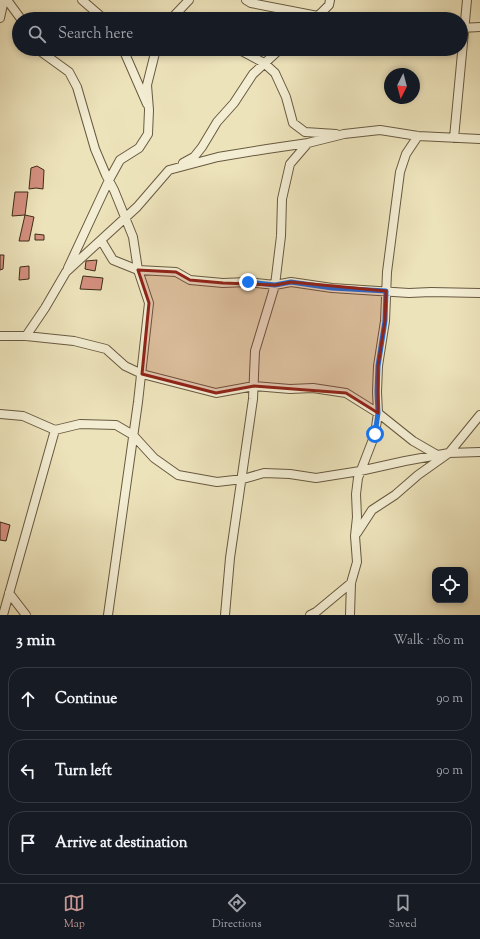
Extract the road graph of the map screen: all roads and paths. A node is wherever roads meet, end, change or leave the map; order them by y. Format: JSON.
{"nodes":[{"id":1,"x":4,"y":0,"type":"edge"},
{"id":2,"x":7,"y":0,"type":"edge"},
{"id":3,"x":82,"y":0,"type":"edge"},
{"id":4,"x":189,"y":0,"type":"edge"},
{"id":5,"x":246,"y":0,"type":"edge"},
{"id":6,"x":330,"y":0,"type":"edge"},
{"id":7,"x":467,"y":0,"type":"edge"},
{"id":8,"x":16,"y":12,"type":"edge"},
{"id":9,"x":96,"y":12,"type":"edge"},
{"id":10,"x":178,"y":12,"type":"edge"},
{"id":11,"x":291,"y":12,"type":"edge"},
{"id":12,"x":322,"y":12,"type":"edge"},
{"id":13,"x":465,"y":12,"type":"edge"},
{"id":14,"x":0,"y":18,"type":"edge"},
{"id":15,"x":480,"y":27,"type":"edge"},
{"id":16,"x":468,"y":28,"type":"edge"},
{"id":17,"x":47,"y":56,"type":"edge"},
{"id":18,"x":126,"y":56,"type":"edge"},
{"id":19,"x":154,"y":56,"type":"edge"},
{"id":20,"x":250,"y":56,"type":"edge"},
{"id":21,"x":273,"y":56,"type":"edge"},
{"id":22,"x":460,"y":56,"type":"edge"},
{"id":23,"x":264,"y":64,"type":"junction"},
{"id":24,"x":149,"y":110,"type":"junction"},
{"id":25,"x":344,"y":134,"type":"junction"},
{"id":26,"x":418,"y":136,"type":"junction"},
{"id":27,"x":454,"y":138,"type":"junction"},
{"id":28,"x":480,"y":139,"type":"edge"},
{"id":29,"x":308,"y":144,"type":"junction"},
{"id":30,"x":170,"y":170,"type":"junction"},
{"id":31,"x":108,"y":180,"type":"junction"},
{"id":32,"x":125,"y":218,"type":"junction"},
{"id":33,"x":101,"y":240,"type":"junction"},
{"id":34,"x":138,"y":270,"type":"junction"},
{"id":35,"x":66,"y":272,"type":"junction"},
{"id":36,"x":275,"y":285,"type":"junction"},
{"id":37,"x":386,"y":291,"type":"junction"},
{"id":38,"x":480,"y":293,"type":"edge"},
{"id":39,"x":0,"y":336,"type":"edge"},
{"id":40,"x":26,"y":336,"type":"junction"},
{"id":41,"x":142,"y":374,"type":"junction"},
{"id":42,"x":254,"y":386,"type":"junction"},
{"id":43,"x":378,"y":413,"type":"junction"},
{"id":44,"x":0,"y":414,"type":"edge"},
{"id":45,"x":480,"y":415,"type":"edge"},
{"id":46,"x":55,"y":430,"type":"junction"},
{"id":47,"x":133,"y":435,"type":"junction"},
{"id":48,"x":480,"y":452,"type":"edge"},
{"id":49,"x":450,"y":453,"type":"junction"},
{"id":50,"x":439,"y":456,"type":"junction"},
{"id":51,"x":360,"y":471,"type":"junction"},
{"id":52,"x":243,"y":479,"type":"junction"},
{"id":53,"x":355,"y":536,"type":"junction"},
{"id":54,"x":351,"y":583,"type":"junction"},
{"id":55,"x":9,"y":592,"type":"junction"},
{"id":56,"x":3,"y":615,"type":"edge"},
{"id":57,"x":26,"y":615,"type":"edge"},
{"id":58,"x":108,"y":615,"type":"edge"},
{"id":59,"x":225,"y":615,"type":"edge"},
{"id":60,"x":310,"y":615,"type":"edge"},
{"id":61,"x":350,"y":615,"type":"edge"}],
"edges":[{"from":1,"to":14,"type":"street"},
{"from":2,"to":8,"type":"street"},
{"from":3,"to":9,"type":"street"},
{"from":4,"to":10,"type":"street"},
{"from":5,"to":11,"type":"street"},
{"from":6,"to":12,"type":"street"},
{"from":7,"to":13,"type":"street"},
{"from":15,"to":16,"type":"street"},
{"from":17,"to":31,"type":"street"},
{"from":18,"to":24,"type":"street"},
{"from":19,"to":24,"type":"street"},
{"from":20,"to":23,"type":"street"},
{"from":21,"to":23,"type":"street"},
{"from":22,"to":27,"type":"street"},
{"from":23,"to":25,"type":"street"},
{"from":23,"to":30,"type":"street"},
{"from":24,"to":31,"type":"street"},
{"from":25,"to":26,"type":"street"},
{"from":25,"to":29,"type":"street"},
{"from":26,"to":27,"type":"street"},
{"from":26,"to":37,"type":"street"},
{"from":27,"to":28,"type":"street"},
{"from":29,"to":30,"type":"street"},
{"from":29,"to":36,"type":"street"},
{"from":30,"to":32,"type":"street"},
{"from":31,"to":32,"type":"street"},
{"from":31,"to":35,"type":"street"},
{"from":32,"to":33,"type":"street"},
{"from":32,"to":34,"type":"street"},
{"from":33,"to":34,"type":"street"},
{"from":33,"to":35,"type":"street"},
{"from":34,"to":36,"type":"street"},
{"from":34,"to":41,"type":"street"},
{"from":35,"to":40,"type":"street"},
{"from":36,"to":37,"type":"street"},
{"from":36,"to":42,"type":"street"},
{"from":37,"to":38,"type":"street"},
{"from":37,"to":43,"type":"street"},
{"from":39,"to":40,"type":"street"},
{"from":40,"to":41,"type":"street"},
{"from":41,"to":42,"type":"street"},
{"from":41,"to":47,"type":"street"},
{"from":42,"to":43,"type":"street"},
{"from":42,"to":52,"type":"street"},
{"from":43,"to":50,"type":"street"},
{"from":43,"to":51,"type":"street"},
{"from":44,"to":46,"type":"street"},
{"from":45,"to":49,"type":"street"},
{"from":46,"to":47,"type":"street"},
{"from":46,"to":55,"type":"street"},
{"from":47,"to":52,"type":"street"},
{"from":47,"to":58,"type":"street"},
{"from":48,"to":49,"type":"street"},
{"from":49,"to":50,"type":"street"},
{"from":49,"to":53,"type":"street"},
{"from":50,"to":51,"type":"street"},
{"from":51,"to":52,"type":"street"},
{"from":51,"to":53,"type":"street"},
{"from":52,"to":59,"type":"street"},
{"from":53,"to":54,"type":"street"},
{"from":54,"to":60,"type":"street"},
{"from":54,"to":61,"type":"street"},
{"from":55,"to":56,"type":"street"},
{"from":55,"to":57,"type":"street"}]}
